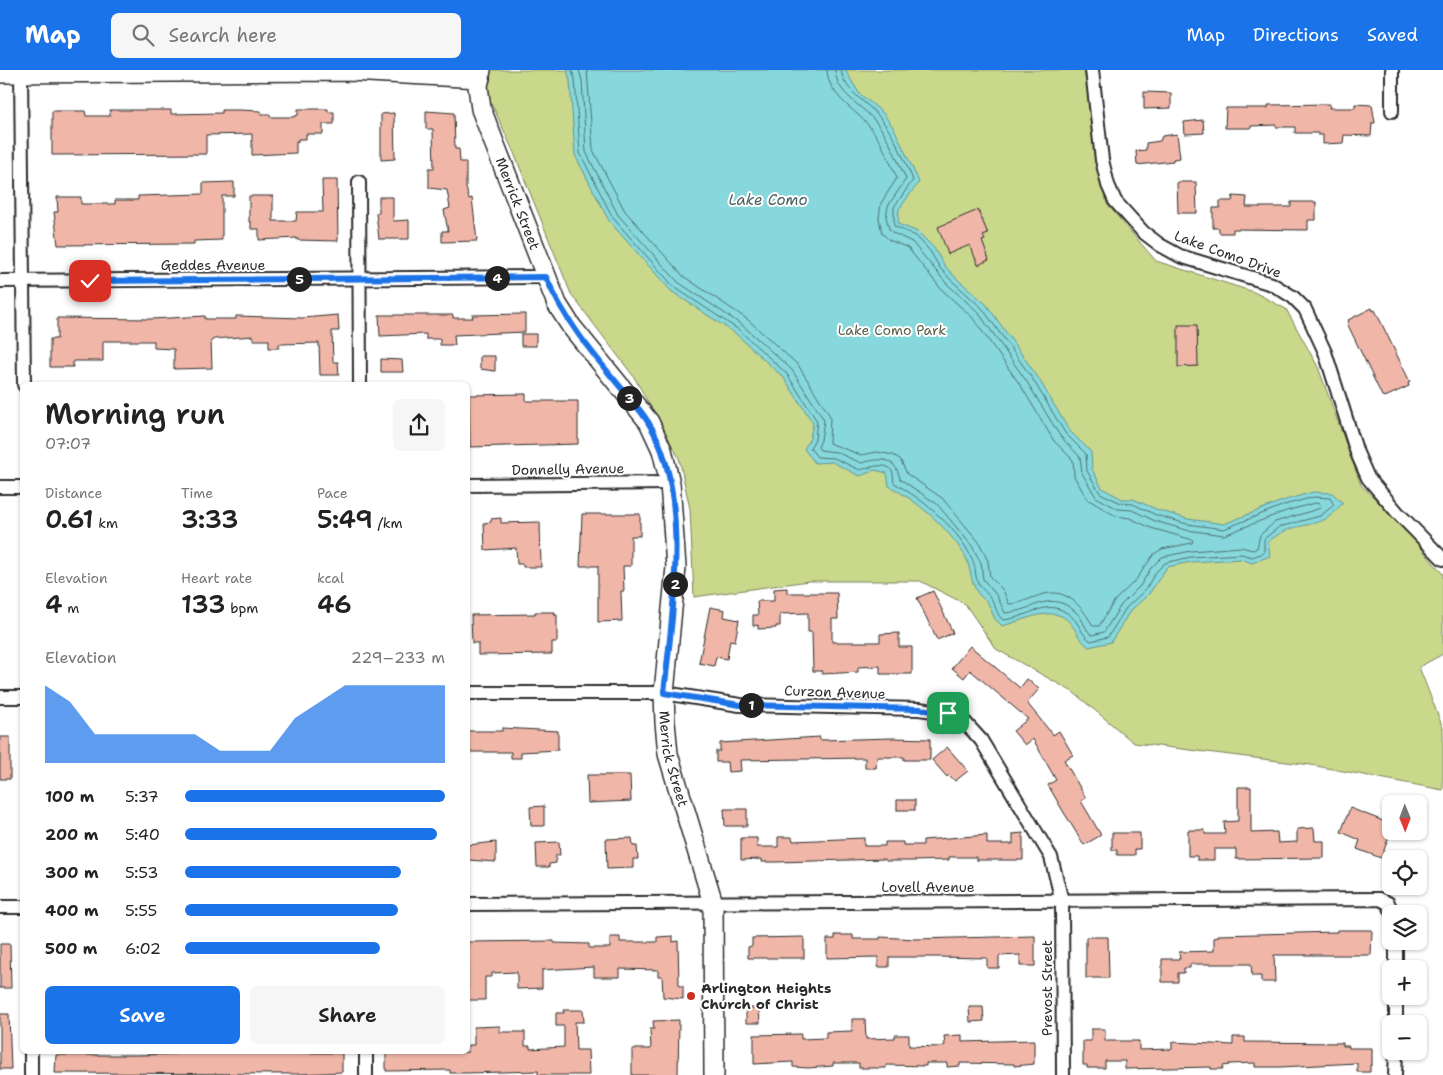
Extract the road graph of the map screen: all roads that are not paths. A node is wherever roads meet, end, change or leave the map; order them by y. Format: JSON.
{"nodes":[{"id":1,"x":1092,"y":70,"type":"edge"},
{"id":2,"x":1392,"y":70,"type":"edge"},
{"id":3,"x":21,"y":72,"type":"edge"},
{"id":4,"x":0,"y":73,"type":"edge"},
{"id":5,"x":480,"y":74,"type":"edge"},
{"id":6,"x":1392,"y":112,"type":"dead end"},
{"id":7,"x":359,"y":182,"type":"dead end"},
{"id":8,"x":546,"y":277,"type":"junction"},
{"id":9,"x":360,"y":279,"type":"junction"},
{"id":10,"x":0,"y":281,"type":"edge"},
{"id":11,"x":23,"y":281,"type":"junction"},
{"id":12,"x":24,"y":382,"type":"edge"},
{"id":13,"x":360,"y":382,"type":"edge"},
{"id":14,"x":670,"y":484,"type":"junction"},
{"id":15,"x":470,"y":485,"type":"edge"},
{"id":16,"x":0,"y":487,"type":"edge"},
{"id":17,"x":20,"y":487,"type":"edge"},
{"id":18,"x":1443,"y":559,"type":"edge"},
{"id":19,"x":470,"y":693,"type":"edge"},
{"id":20,"x":664,"y":693,"type":"junction"},
{"id":21,"x":0,"y":697,"type":"edge"},
{"id":22,"x":20,"y":697,"type":"edge"},
{"id":23,"x":1062,"y":901,"type":"junction"},
{"id":24,"x":713,"y":903,"type":"junction"},
{"id":25,"x":470,"y":904,"type":"edge"},
{"id":26,"x":1387,"y":905,"type":"edge"},
{"id":27,"x":0,"y":907,"type":"edge"},
{"id":28,"x":20,"y":907,"type":"edge"},
{"id":29,"x":31,"y":1054,"type":"edge"},
{"id":30,"x":366,"y":1054,"type":"edge"},
{"id":31,"x":1396,"y":1060,"type":"edge"},
{"id":32,"x":31,"y":1075,"type":"edge"},
{"id":33,"x":366,"y":1075,"type":"edge"},
{"id":34,"x":714,"y":1075,"type":"edge"},
{"id":35,"x":1063,"y":1075,"type":"edge"},
{"id":36,"x":1396,"y":1075,"type":"edge"}],
"edges":[{"from":1,"to":18,"type":"street","name":"Lake Como Drive"},
{"from":2,"to":6,"type":"street"},
{"from":3,"to":4,"type":"street"},
{"from":3,"to":5,"type":"street"},
{"from":3,"to":11,"type":"street"},
{"from":5,"to":8,"type":"street","name":"Merrick Street"},
{"from":7,"to":9,"type":"street"},
{"from":8,"to":9,"type":"street","name":"Geddes Avenue"},
{"from":8,"to":14,"type":"street","name":"Merrick Street"},
{"from":9,"to":11,"type":"street","name":"Geddes Avenue"},
{"from":9,"to":13,"type":"street"},
{"from":10,"to":11,"type":"street","name":"Geddes Avenue"},
{"from":11,"to":12,"type":"street"},
{"from":14,"to":15,"type":"street","name":"Donnelly Avenue"},
{"from":14,"to":20,"type":"street","name":"Merrick Street"},
{"from":16,"to":17,"type":"street"},
{"from":19,"to":20,"type":"street","name":"Curzon Avenue"},
{"from":20,"to":23,"type":"street","name":"Curzon Avenue"},
{"from":20,"to":24,"type":"street","name":"Merrick Street"},
{"from":21,"to":22,"type":"street"},
{"from":23,"to":24,"type":"street","name":"Lovell Avenue"},
{"from":23,"to":26,"type":"street","name":"Lovell Avenue"},
{"from":23,"to":35,"type":"street","name":"Prevost Street"},
{"from":24,"to":25,"type":"street","name":"Lovell Avenue"},
{"from":24,"to":34,"type":"street","name":"Merrick Street"},
{"from":27,"to":28,"type":"street"},
{"from":29,"to":32,"type":"street"},
{"from":30,"to":33,"type":"street"},
{"from":31,"to":36,"type":"street"}]}
